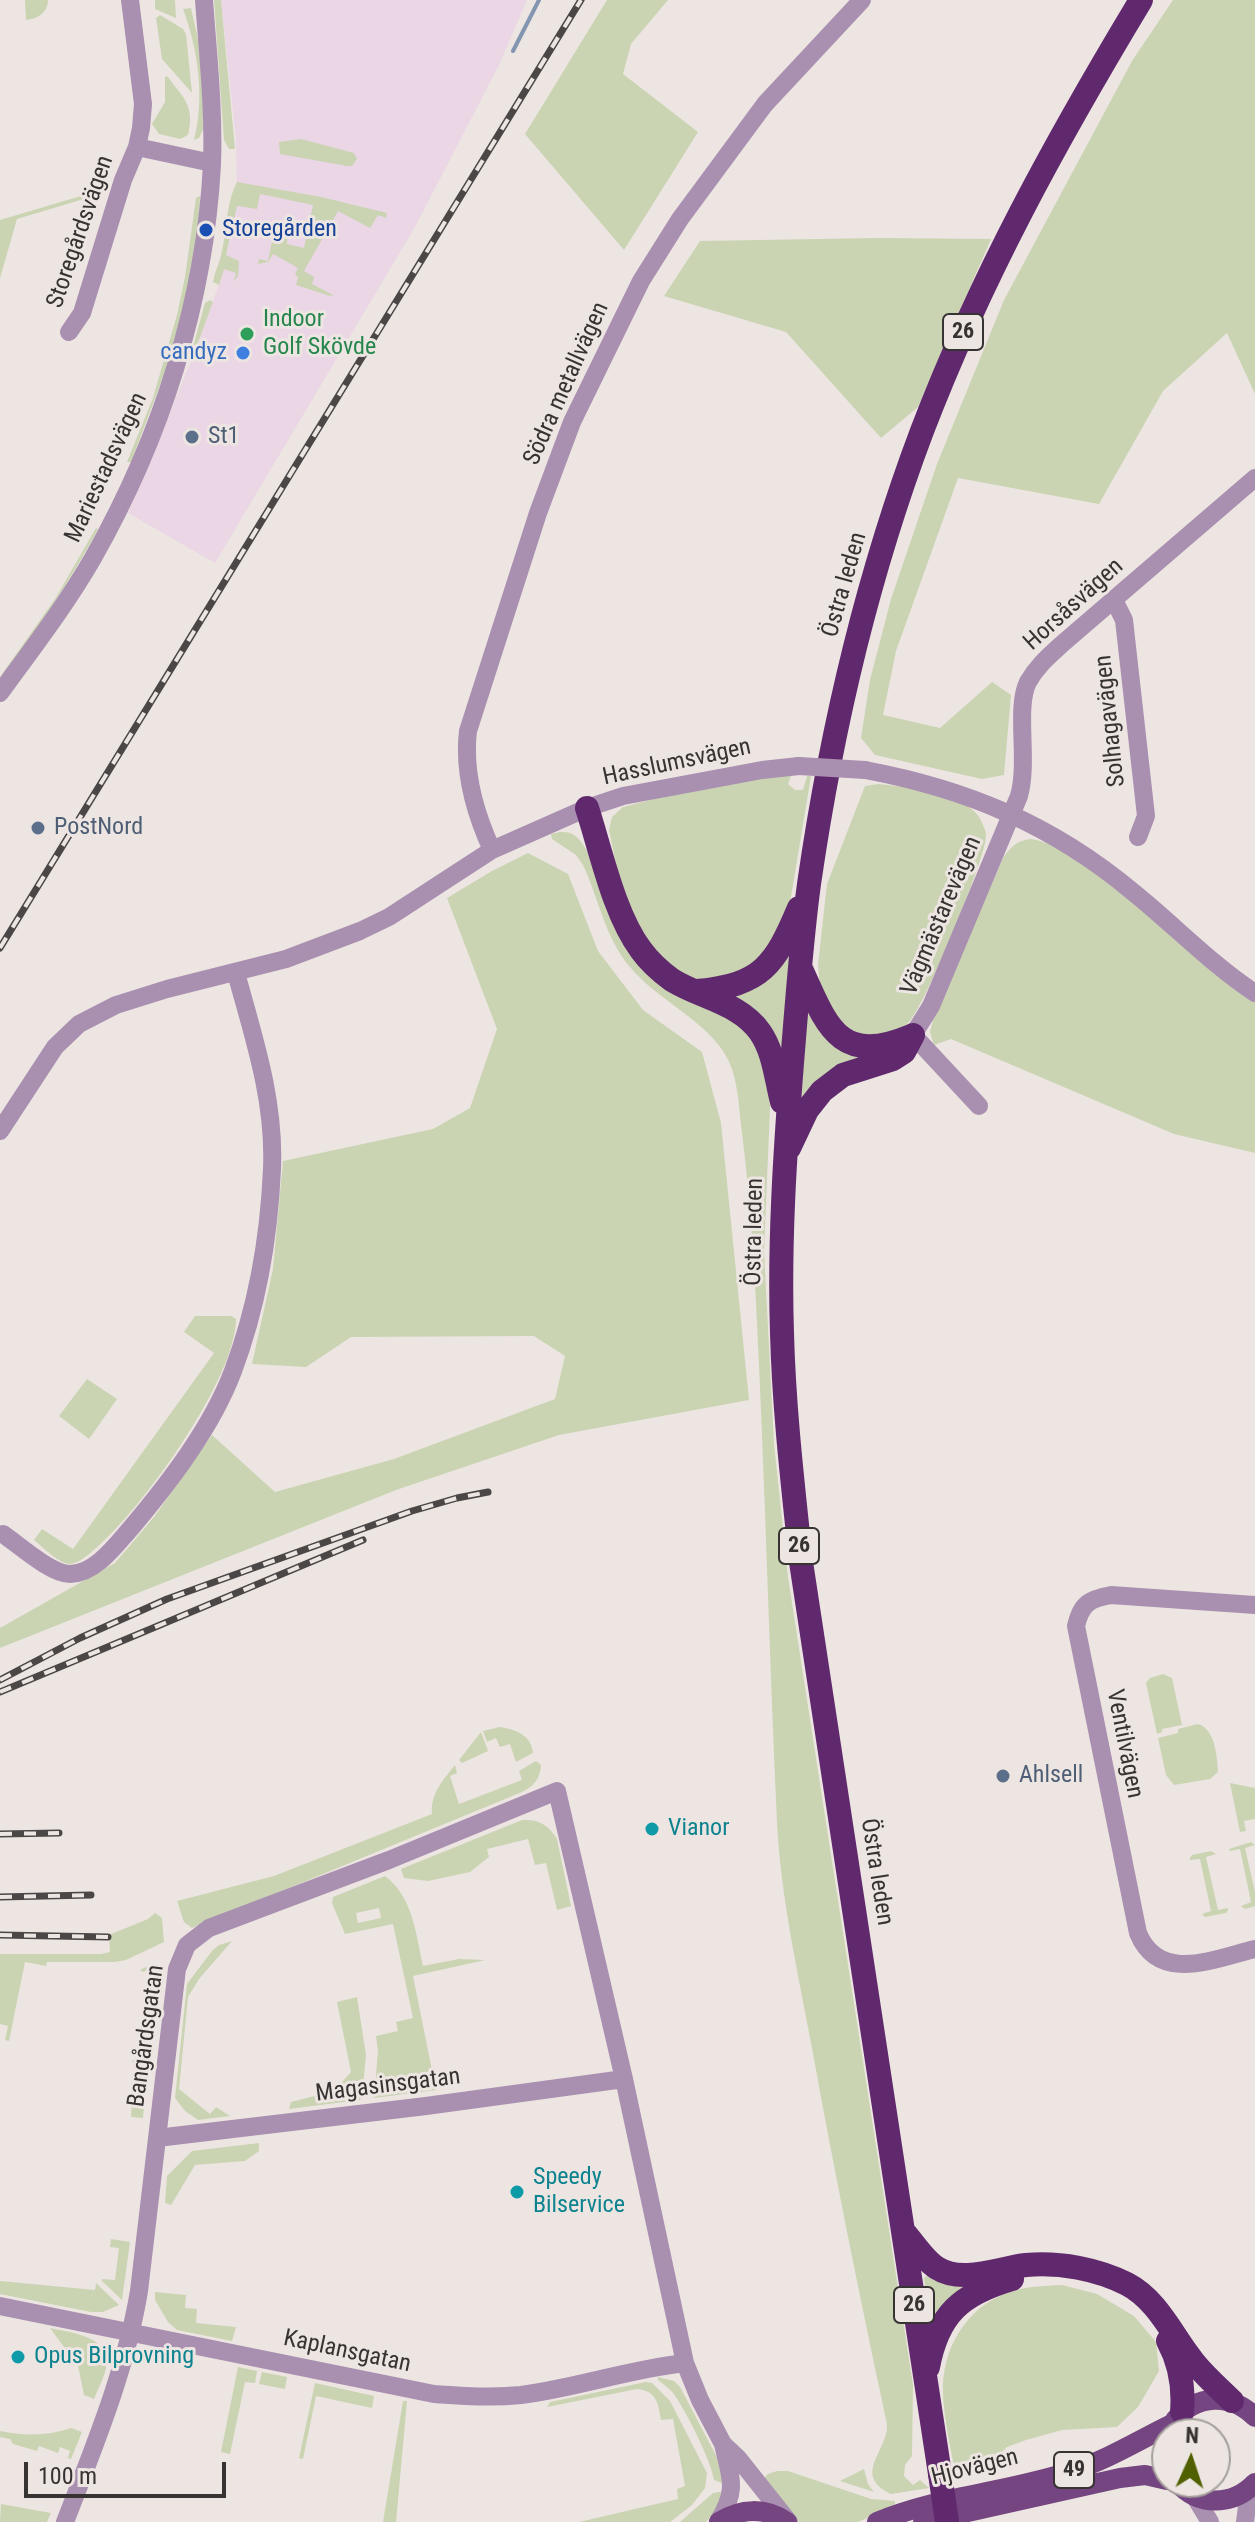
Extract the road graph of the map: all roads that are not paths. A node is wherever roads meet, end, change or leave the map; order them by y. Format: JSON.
{"nodes":[{"id":1,"x":130,"y":0,"type":"edge"},
{"id":2,"x":204,"y":0,"type":"edge"},
{"id":3,"x":862,"y":0,"type":"edge"},
{"id":4,"x":1141,"y":0,"type":"edge"},
{"id":5,"x":137,"y":147,"type":"junction"},
{"id":6,"x":212,"y":163,"type":"junction"},
{"id":7,"x":69,"y":332,"type":"dead end"},
{"id":8,"x":1255,"y":478,"type":"edge"},
{"id":9,"x":1114,"y":600,"type":"junction"},
{"id":10,"x":0,"y":693,"type":"edge"},
{"id":11,"x":587,"y":808,"type":"junction"},
{"id":12,"x":1011,"y":814,"type":"junction"},
{"id":13,"x":1138,"y":837,"type":"dead end"},
{"id":14,"x":492,"y":850,"type":"junction"},
{"id":15,"x":809,"y":885,"type":"junction"},
{"id":16,"x":800,"y":966,"type":"junction"},
{"id":17,"x":236,"y":973,"type":"junction"},
{"id":18,"x":695,"y":991,"type":"junction"},
{"id":19,"x":1255,"y":993,"type":"edge"},
{"id":20,"x":913,"y":1035,"type":"junction"},
{"id":21,"x":979,"y":1106,"type":"dead end"},
{"id":22,"x":787,"y":1116,"type":"junction"},
{"id":23,"x":0,"y":1131,"type":"edge"},
{"id":24,"x":785,"y":1158,"type":"junction"},
{"id":25,"x":3,"y":1534,"type":"dead end"},
{"id":26,"x":1255,"y":1605,"type":"edge"},
{"id":27,"x":1255,"y":1949,"type":"edge"},
{"id":28,"x":624,"y":2079,"type":"junction"},
{"id":29,"x":157,"y":2138,"type":"junction"},
{"id":30,"x":903,"y":2230,"type":"junction"},
{"id":31,"x":0,"y":2306,"type":"edge"},
{"id":32,"x":132,"y":2332,"type":"junction"},
{"id":33,"x":685,"y":2363,"type":"junction"},
{"id":34,"x":926,"y":2381,"type":"junction"},
{"id":35,"x":1232,"y":2401,"type":"junction"},
{"id":36,"x":1255,"y":2417,"type":"edge"},
{"id":37,"x":1175,"y":2418,"type":"edge"},
{"id":38,"x":1182,"y":2418,"type":"edge"},
{"id":39,"x":1151,"y":2436,"type":"edge"},
{"id":40,"x":723,"y":2444,"type":"junction"},
{"id":41,"x":1151,"y":2477,"type":"edge"},
{"id":42,"x":1252,"y":2486,"type":"edge"},
{"id":43,"x":1189,"y":2498,"type":"edge"},
{"id":44,"x":1203,"y":2498,"type":"edge"},
{"id":45,"x":65,"y":2522,"type":"edge"},
{"id":46,"x":718,"y":2522,"type":"edge"},
{"id":47,"x":788,"y":2522,"type":"edge"},
{"id":48,"x":877,"y":2522,"type":"edge"},
{"id":49,"x":923,"y":2522,"type":"edge"},
{"id":50,"x":947,"y":2522,"type":"edge"},
{"id":51,"x":1210,"y":2522,"type":"edge"},
{"id":52,"x":1245,"y":2522,"type":"edge"}],
"edges":[{"from":1,"to":5,"type":"street","name":"Storegårdsvägen"},
{"from":2,"to":6,"type":"street","name":"Mariestadsvägen"},
{"from":3,"to":14,"type":"street","name":"Södra metallvägen"},
{"from":4,"to":15,"type":"highway","name":"Östra leden","number":"26"},
{"from":5,"to":6,"type":"street","name":"Storegårdsvägen"},
{"from":5,"to":7,"type":"street","name":"Storegårdsvägen"},
{"from":6,"to":10,"type":"street","name":"Mariestadsvägen"},
{"from":8,"to":9,"type":"street","name":"Horsåsvägen"},
{"from":9,"to":12,"type":"street","name":"Horsåsvägen"},
{"from":9,"to":13,"type":"street","name":"Solhagavägen"},
{"from":11,"to":12,"type":"street","name":"Hasslumsvägen","bridge":true},
{"from":11,"to":14,"type":"street","name":"Hasslumsvägen"},
{"from":11,"to":18,"type":"highway"},
{"from":12,"to":19,"type":"street","name":"Hasslumsvägen"},
{"from":12,"to":20,"type":"street","name":"Vägmästarevägen"},
{"from":14,"to":17,"type":"street","name":"Hasslumsvägen"},
{"from":15,"to":16,"type":"highway","name":"Östra leden","number":"26"},
{"from":15,"to":18,"type":"highway"},
{"from":16,"to":20,"type":"highway"},
{"from":16,"to":22,"type":"highway","name":"Östra leden","number":"26"},
{"from":17,"to":23,"type":"street","name":"Hasslumsvägen"},
{"from":17,"to":25,"type":"street"},
{"from":18,"to":22,"type":"highway"},
{"from":20,"to":21,"type":"street"},
{"from":20,"to":24,"type":"highway"},
{"from":22,"to":24,"type":"highway","name":"Östra leden","number":"26"},
{"from":24,"to":30,"type":"highway","name":"Östra leden","number":"26"},
{"from":26,"to":27,"type":"street","name":"Ventilvägen"},
{"from":28,"to":29,"type":"street","name":"Magasinsgatan"},
{"from":28,"to":29,"type":"street","name":"Bangårdsgatan"},
{"from":28,"to":33,"type":"street"},
{"from":29,"to":32,"type":"street","name":"Bangårdsgatan"},
{"from":30,"to":34,"type":"highway","name":"Östra leden","number":"26"},
{"from":30,"to":35,"type":"highway"},
{"from":31,"to":32,"type":"street","name":"Kaplansgatan"},
{"from":32,"to":33,"type":"street","name":"Kaplansgatan"},
{"from":32,"to":45,"type":"street","name":"Bangårdsgatan"},
{"from":33,"to":40,"type":"street"},
{"from":34,"to":37,"type":"highway"},
{"from":34,"to":50,"type":"highway","name":"Östra leden","number":"26","bridge":true},
{"from":35,"to":36,"type":"main road"},
{"from":35,"to":38,"type":"main road","number":"49"},
{"from":39,"to":48,"type":"main road","name":"Hjovägen","number":"49"},
{"from":40,"to":46,"type":"street"},
{"from":40,"to":47,"type":"street"},
{"from":41,"to":49,"type":"main road","name":"Hjovägen","number":"49"},
{"from":42,"to":44,"type":"main road","number":"49"},
{"from":42,"to":52,"type":"street"},
{"from":43,"to":51,"type":"street"},
{"from":46,"to":47,"type":"main road"}]}
